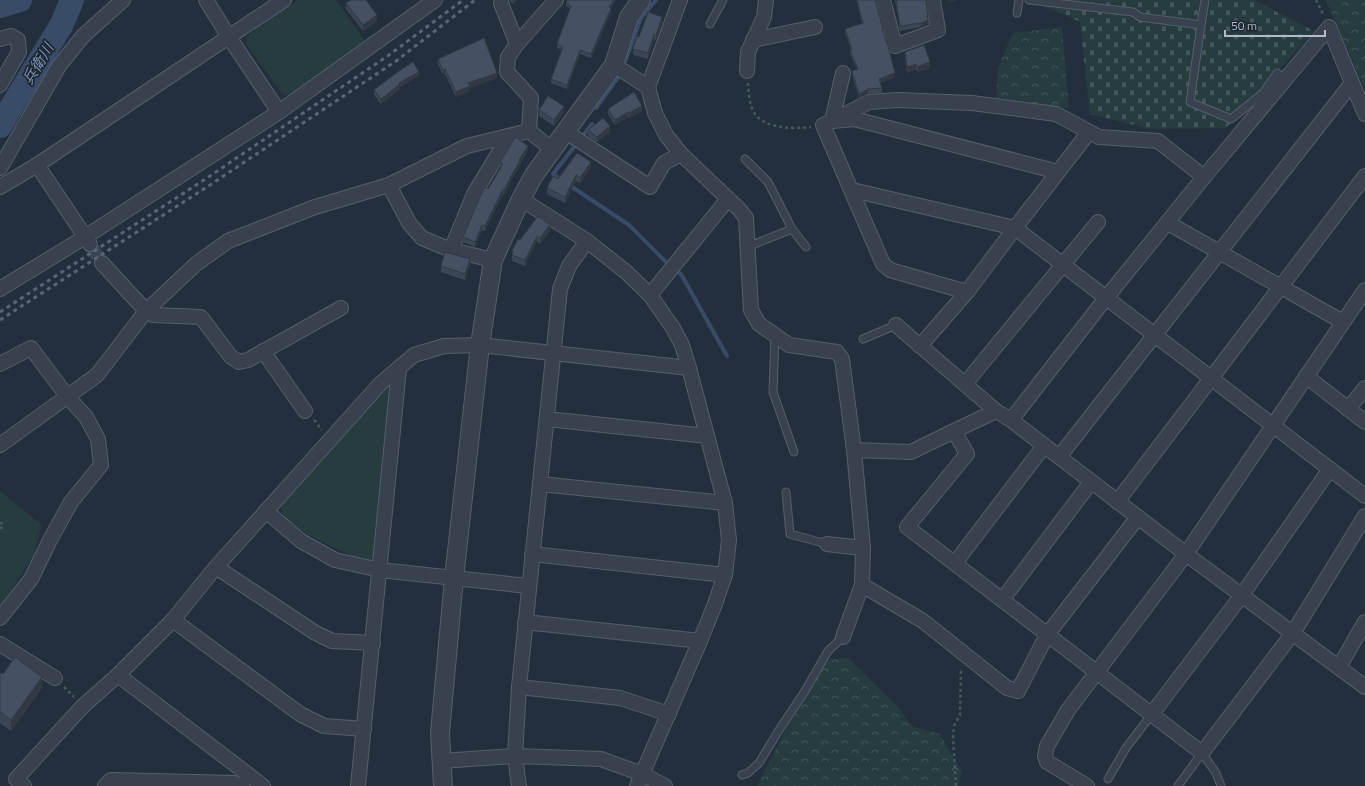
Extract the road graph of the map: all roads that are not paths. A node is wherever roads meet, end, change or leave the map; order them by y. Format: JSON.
{"nodes":[{"id":1,"x":123,"y":0,"type":"edge"},
{"id":2,"x":206,"y":0,"type":"edge"},
{"id":3,"x":284,"y":0,"type":"edge"},
{"id":4,"x":435,"y":0,"type":"edge"},
{"id":5,"x":556,"y":0,"type":"edge"},
{"id":6,"x":641,"y":0,"type":"edge"},
{"id":7,"x":680,"y":0,"type":"edge"},
{"id":8,"x":723,"y":0,"type":"edge"},
{"id":9,"x":766,"y":0,"type":"edge"},
{"id":10,"x":883,"y":0,"type":"edge"},
{"id":11,"x":933,"y":0,"type":"edge"},
{"id":12,"x":1019,"y":0,"type":"edge"},
{"id":13,"x":1029,"y":0,"type":"edge"},
{"id":14,"x":1205,"y":0,"type":"edge"},
{"id":15,"x":501,"y":3,"type":"dead end"},
{"id":16,"x":1017,"y":13,"type":"dead end"},
{"id":17,"x":710,"y":24,"type":"dead end"},
{"id":18,"x":1201,"y":25,"type":"junction"},
{"id":19,"x":815,"y":27,"type":"dead end"},
{"id":20,"x":229,"y":37,"type":"junction"},
{"id":21,"x":0,"y":39,"type":"edge"},
{"id":22,"x":753,"y":40,"type":"junction"},
{"id":23,"x":517,"y":44,"type":"junction"},
{"id":24,"x":614,"y":65,"type":"junction"},
{"id":25,"x":747,"y":71,"type":"road end"},
{"id":26,"x":843,"y":73,"type":"dead end"},
{"id":27,"x":1285,"y":80,"type":"junction"},
{"id":28,"x":1352,"y":83,"type":"junction"},
{"id":29,"x":0,"y":86,"type":"edge"},
{"id":30,"x":648,"y":87,"type":"junction"},
{"id":31,"x":279,"y":112,"type":"junction"},
{"id":32,"x":1365,"y":114,"type":"edge"},
{"id":33,"x":828,"y":123,"type":"junction"},
{"id":34,"x":529,"y":131,"type":"junction"},
{"id":35,"x":1089,"y":132,"type":"junction"},
{"id":36,"x":509,"y":136,"type":"junction"},
{"id":37,"x":574,"y":137,"type":"junction"},
{"id":38,"x":553,"y":150,"type":"junction"},
{"id":39,"x":681,"y":154,"type":"junction"},
{"id":40,"x":745,"y":159,"type":"dead end"},
{"id":41,"x":37,"y":165,"type":"junction"},
{"id":42,"x":0,"y":168,"type":"edge"},
{"id":43,"x":1058,"y":172,"type":"junction"},
{"id":44,"x":1365,"y":176,"type":"edge"},
{"id":45,"x":1204,"y":177,"type":"junction"},
{"id":46,"x":389,"y":186,"type":"junction"},
{"id":47,"x":0,"y":187,"type":"edge"},
{"id":48,"x":852,"y":190,"type":"junction"},
{"id":49,"x":521,"y":198,"type":"junction"},
{"id":50,"x":728,"y":198,"type":"junction"},
{"id":51,"x":1098,"y":222,"type":"dead end"},
{"id":52,"x":1168,"y":223,"type":"junction"},
{"id":53,"x":1015,"y":228,"type":"junction"},
{"id":54,"x":792,"y":229,"type":"junction"},
{"id":55,"x":88,"y":241,"type":"junction"},
{"id":56,"x":587,"y":241,"type":"junction"},
{"id":57,"x":748,"y":247,"type":"junction"},
{"id":58,"x":806,"y":247,"type":"dead end"},
{"id":59,"x":451,"y":250,"type":"junction"},
{"id":60,"x":1219,"y":252,"type":"junction"},
{"id":61,"x":493,"y":260,"type":"junction"},
{"id":62,"x":102,"y":263,"type":"tunnel mouth"},
{"id":63,"x":1062,"y":264,"type":"junction"},
{"id":64,"x":1281,"y":287,"type":"junction"},
{"id":65,"x":0,"y":289,"type":"edge"},
{"id":66,"x":1365,"y":290,"type":"edge"},
{"id":67,"x":967,"y":292,"type":"junction"},
{"id":68,"x":650,"y":296,"type":"junction"},
{"id":69,"x":1106,"y":298,"type":"junction"},
{"id":70,"x":342,"y":308,"type":"dead end"},
{"id":71,"x":146,"y":311,"type":"junction"},
{"id":72,"x":1343,"y":322,"type":"junction"},
{"id":73,"x":896,"y":325,"type":"joint"},
{"id":74,"x":775,"y":334,"type":"junction"},
{"id":75,"x":1154,"y":335,"type":"junction"},
{"id":76,"x":863,"y":339,"type":"dead end"},
{"id":77,"x":480,"y":345,"type":"junction"},
{"id":78,"x":920,"y":346,"type":"junction"},
{"id":79,"x":263,"y":352,"type":"junction"},
{"id":80,"x":554,"y":352,"type":"junction"},
{"id":81,"x":0,"y":364,"type":"edge"},
{"id":82,"x":400,"y":368,"type":"junction"},
{"id":83,"x":689,"y":368,"type":"junction"},
{"id":84,"x":1306,"y":376,"type":"junction"},
{"id":85,"x":1211,"y":378,"type":"junction"},
{"id":86,"x":965,"y":384,"type":"junction"},
{"id":87,"x":1365,"y":388,"type":"edge"},
{"id":88,"x":67,"y":396,"type":"junction"},
{"id":89,"x":1348,"y":409,"type":"junction"},
{"id":90,"x":305,"y":411,"type":"road end"},
{"id":91,"x":996,"y":411,"type":"junction"},
{"id":92,"x":547,"y":419,"type":"junction"},
{"id":93,"x":1011,"y":420,"type":"junction"},
{"id":94,"x":1365,"y":422,"type":"edge"},
{"id":95,"x":1273,"y":425,"type":"junction"},
{"id":96,"x":954,"y":431,"type":"junction"},
{"id":97,"x":707,"y":436,"type":"junction"},
{"id":98,"x":0,"y":445,"type":"edge"},
{"id":99,"x":1044,"y":446,"type":"junction"},
{"id":100,"x":854,"y":450,"type":"junction"},
{"id":101,"x":794,"y":452,"type":"dead end"},
{"id":102,"x":1059,"y":457,"type":"junction"},
{"id":103,"x":1330,"y":469,"type":"junction"},
{"id":104,"x":1092,"y":482,"type":"junction"},
{"id":105,"x":540,"y":484,"type":"junction"},
{"id":106,"x":786,"y":492,"type":"dead end"},
{"id":107,"x":1365,"y":496,"type":"edge"},
{"id":108,"x":1118,"y":502,"type":"junction"},
{"id":109,"x":725,"y":503,"type":"junction"},
{"id":110,"x":266,"y":512,"type":"junction"},
{"id":111,"x":1365,"y":516,"type":"edge"},
{"id":112,"x":1138,"y":517,"type":"junction"},
{"id":113,"x":827,"y":544,"type":"joint"},
{"id":114,"x":863,"y":548,"type":"junction"},
{"id":115,"x":532,"y":554,"type":"junction"},
{"id":116,"x":1186,"y":554,"type":"junction"},
{"id":117,"x":955,"y":564,"type":"junction"},
{"id":118,"x":216,"y":567,"type":"junction"},
{"id":119,"x":380,"y":570,"type":"junction"},
{"id":120,"x":725,"y":575,"type":"junction"},
{"id":121,"x":454,"y":578,"type":"junction"},
{"id":122,"x":862,"y":585,"type":"junction"},
{"id":123,"x":528,"y":586,"type":"junction"},
{"id":124,"x":1242,"y":595,"type":"junction"},
{"id":125,"x":1002,"y":600,"type":"junction"},
{"id":126,"x":0,"y":618,"type":"edge"},
{"id":127,"x":173,"y":620,"type":"junction"},
{"id":128,"x":525,"y":622,"type":"junction"},
{"id":129,"x":1365,"y":622,"type":"edge"},
{"id":130,"x":1293,"y":633,"type":"junction"},
{"id":131,"x":1047,"y":635,"type":"junction"},
{"id":132,"x":842,"y":637,"type":"joint"},
{"id":133,"x":700,"y":641,"type":"junction"},
{"id":134,"x":373,"y":642,"type":"junction"},
{"id":135,"x":0,"y":644,"type":"edge"},
{"id":136,"x":1339,"y":667,"type":"junction"},
{"id":137,"x":1096,"y":672,"type":"junction"},
{"id":138,"x":118,"y":675,"type":"junction"},
{"id":139,"x":55,"y":678,"type":"road end"},
{"id":140,"x":519,"y":687,"type":"junction"},
{"id":141,"x":1365,"y":687,"type":"edge"},
{"id":142,"x":669,"y":714,"type":"junction"},
{"id":143,"x":1152,"y":715,"type":"junction"},
{"id":144,"x":364,"y":729,"type":"junction"},
{"id":145,"x":1202,"y":753,"type":"junction"},
{"id":146,"x":515,"y":756,"type":"junction"},
{"id":147,"x":441,"y":761,"type":"junction"},
{"id":148,"x":742,"y":775,"type":"dead end"},
{"id":149,"x":1108,"y":779,"type":"dead end"},
{"id":150,"x":640,"y":780,"type":"edge"},
{"id":151,"x":24,"y":786,"type":"edge"},
{"id":152,"x":105,"y":786,"type":"edge"},
{"id":153,"x":242,"y":786,"type":"edge"},
{"id":154,"x":262,"y":786,"type":"edge"},
{"id":155,"x":358,"y":786,"type":"edge"},
{"id":156,"x":444,"y":786,"type":"edge"},
{"id":157,"x":519,"y":786,"type":"edge"},
{"id":158,"x":665,"y":786,"type":"edge"},
{"id":159,"x":1087,"y":786,"type":"edge"},
{"id":160,"x":1178,"y":786,"type":"edge"},
{"id":161,"x":1221,"y":786,"type":"edge"}],
"edges":[{"from":1,"to":42,"type":"street"},
{"from":2,"to":20,"type":"street"},
{"from":3,"to":20,"type":"street"},
{"from":4,"to":31,"type":"street"},
{"from":5,"to":23,"type":"street"},
{"from":6,"to":24,"type":"street"},
{"from":7,"to":30,"type":"street"},
{"from":8,"to":17,"type":"lane"},
{"from":9,"to":22,"type":"street"},
{"from":10,"to":11,"type":"street"},
{"from":12,"to":16,"type":"lane"},
{"from":13,"to":18,"type":"lane"},
{"from":14,"to":18,"type":"lane"},
{"from":15,"to":23,"type":"street"},
{"from":18,"to":27,"type":"lane"},
{"from":19,"to":22,"type":"street"},
{"from":20,"to":31,"type":"street"},
{"from":20,"to":41,"type":"street"},
{"from":21,"to":29,"type":"street"},
{"from":22,"to":25,"type":"street"},
{"from":23,"to":34,"type":"street"},
{"from":24,"to":30,"type":"street"},
{"from":24,"to":37,"type":"street"},
{"from":26,"to":33,"type":"street"},
{"from":27,"to":28,"type":"street"},
{"from":27,"to":45,"type":"street"},
{"from":28,"to":32,"type":"street"},
{"from":28,"to":60,"type":"street"},
{"from":30,"to":39,"type":"street"},
{"from":31,"to":55,"type":"street"},
{"from":33,"to":35,"type":"street"},
{"from":33,"to":43,"type":"street"},
{"from":33,"to":48,"type":"street"},
{"from":34,"to":36,"type":"street"},
{"from":34,"to":38,"type":"street"},
{"from":35,"to":43,"type":"street"},
{"from":35,"to":45,"type":"street"},
{"from":36,"to":46,"type":"street"},
{"from":36,"to":59,"type":"street"},
{"from":37,"to":38,"type":"street"},
{"from":37,"to":39,"type":"street"},
{"from":38,"to":49,"type":"street"},
{"from":39,"to":50,"type":"street"},
{"from":40,"to":54,"type":"lane"},
{"from":41,"to":47,"type":"street"},
{"from":41,"to":55,"type":"street"},
{"from":43,"to":53,"type":"street"},
{"from":44,"to":64,"type":"street"},
{"from":45,"to":52,"type":"street"},
{"from":46,"to":59,"type":"street"},
{"from":46,"to":71,"type":"street"},
{"from":48,"to":53,"type":"street"},
{"from":48,"to":67,"type":"street"},
{"from":49,"to":56,"type":"street"},
{"from":49,"to":61,"type":"street"},
{"from":50,"to":57,"type":"street"},
{"from":50,"to":68,"type":"street"},
{"from":51,"to":63,"type":"street"},
{"from":52,"to":60,"type":"street"},
{"from":52,"to":69,"type":"street"},
{"from":53,"to":63,"type":"street"},
{"from":53,"to":67,"type":"street"},
{"from":54,"to":57,"type":"lane"},
{"from":54,"to":58,"type":"lane"},
{"from":55,"to":65,"type":"street"},
{"from":56,"to":68,"type":"street"},
{"from":56,"to":80,"type":"street"},
{"from":57,"to":74,"type":"street"},
{"from":59,"to":61,"type":"street"},
{"from":60,"to":64,"type":"street"},
{"from":60,"to":75,"type":"street"},
{"from":61,"to":77,"type":"street"},
{"from":62,"to":71,"type":"street"},
{"from":63,"to":69,"type":"street"},
{"from":63,"to":86,"type":"street"},
{"from":64,"to":72,"type":"street"},
{"from":64,"to":85,"type":"street"},
{"from":66,"to":72,"type":"street"},
{"from":67,"to":78,"type":"street"},
{"from":68,"to":83,"type":"street"},
{"from":69,"to":75,"type":"street"},
{"from":69,"to":93,"type":"street"},
{"from":70,"to":79,"type":"street"},
{"from":71,"to":79,"type":"street"},
{"from":71,"to":88,"type":"street"},
{"from":72,"to":84,"type":"street"},
{"from":73,"to":76,"type":"lane"},
{"from":73,"to":78,"type":"street"},
{"from":74,"to":100,"type":"street"},
{"from":74,"to":101,"type":"lane"},
{"from":75,"to":85,"type":"street"},
{"from":75,"to":102,"type":"street"},
{"from":77,"to":80,"type":"street"},
{"from":77,"to":82,"type":"street"},
{"from":77,"to":121,"type":"street"},
{"from":78,"to":86,"type":"street"},
{"from":79,"to":90,"type":"street"},
{"from":80,"to":83,"type":"street"},
{"from":80,"to":92,"type":"street"},
{"from":81,"to":88,"type":"street"},
{"from":82,"to":110,"type":"street"},
{"from":82,"to":119,"type":"street"},
{"from":83,"to":97,"type":"street"},
{"from":84,"to":89,"type":"street"},
{"from":84,"to":95,"type":"street"},
{"from":85,"to":95,"type":"street"},
{"from":85,"to":108,"type":"street"},
{"from":86,"to":91,"type":"street"},
{"from":87,"to":89,"type":"street"},
{"from":88,"to":98,"type":"street"},
{"from":88,"to":126,"type":"street"},
{"from":89,"to":94,"type":"street"},
{"from":91,"to":93,"type":"street"},
{"from":91,"to":96,"type":"street"},
{"from":92,"to":97,"type":"street"},
{"from":92,"to":105,"type":"street"},
{"from":93,"to":99,"type":"street"},
{"from":95,"to":103,"type":"street"},
{"from":95,"to":116,"type":"street"},
{"from":96,"to":100,"type":"street"},
{"from":96,"to":117,"type":"street"},
{"from":97,"to":109,"type":"street"},
{"from":99,"to":102,"type":"street"},
{"from":99,"to":117,"type":"street"},
{"from":100,"to":114,"type":"street"},
{"from":102,"to":104,"type":"street"},
{"from":103,"to":107,"type":"street"},
{"from":103,"to":124,"type":"street"},
{"from":104,"to":108,"type":"street"},
{"from":104,"to":125,"type":"street"},
{"from":105,"to":109,"type":"street"},
{"from":105,"to":115,"type":"street"},
{"from":106,"to":113,"type":"lane"},
{"from":108,"to":112,"type":"street"},
{"from":109,"to":120,"type":"street"},
{"from":110,"to":118,"type":"street"},
{"from":110,"to":119,"type":"street"},
{"from":111,"to":130,"type":"street"},
{"from":112,"to":116,"type":"street"},
{"from":112,"to":131,"type":"street"},
{"from":113,"to":114,"type":"street"},
{"from":114,"to":122,"type":"street"},
{"from":115,"to":120,"type":"street"},
{"from":115,"to":123,"type":"street"},
{"from":116,"to":124,"type":"street"},
{"from":116,"to":137,"type":"street"},
{"from":117,"to":125,"type":"street"},
{"from":118,"to":127,"type":"street"},
{"from":118,"to":134,"type":"street"},
{"from":119,"to":121,"type":"street"},
{"from":119,"to":134,"type":"street"},
{"from":120,"to":133,"type":"street"},
{"from":121,"to":123,"type":"street"},
{"from":121,"to":147,"type":"street"},
{"from":122,"to":131,"type":"street"},
{"from":122,"to":132,"type":"street"},
{"from":123,"to":128,"type":"street"},
{"from":124,"to":130,"type":"street"},
{"from":124,"to":143,"type":"street"},
{"from":125,"to":131,"type":"street"},
{"from":127,"to":138,"type":"street"},
{"from":127,"to":144,"type":"street"},
{"from":128,"to":133,"type":"street"},
{"from":128,"to":140,"type":"street"},
{"from":129,"to":136,"type":"street"},
{"from":130,"to":136,"type":"street"},
{"from":130,"to":145,"type":"street"},
{"from":131,"to":137,"type":"street"},
{"from":132,"to":148,"type":"lane"},
{"from":133,"to":142,"type":"street"},
{"from":134,"to":144,"type":"street"},
{"from":135,"to":139,"type":"street"},
{"from":136,"to":141,"type":"street"},
{"from":137,"to":143,"type":"street"},
{"from":137,"to":159,"type":"street"},
{"from":138,"to":151,"type":"street"},
{"from":138,"to":154,"type":"street"},
{"from":140,"to":142,"type":"street"},
{"from":140,"to":146,"type":"street"},
{"from":142,"to":150,"type":"street"},
{"from":143,"to":145,"type":"street"},
{"from":143,"to":149,"type":"lane"},
{"from":144,"to":155,"type":"street"},
{"from":145,"to":160,"type":"lane"},
{"from":145,"to":161,"type":"lane"},
{"from":146,"to":147,"type":"street"},
{"from":146,"to":150,"type":"street"},
{"from":146,"to":157,"type":"street"},
{"from":147,"to":156,"type":"street"},
{"from":150,"to":158,"type":"street"},
{"from":152,"to":153,"type":"street"}]}
